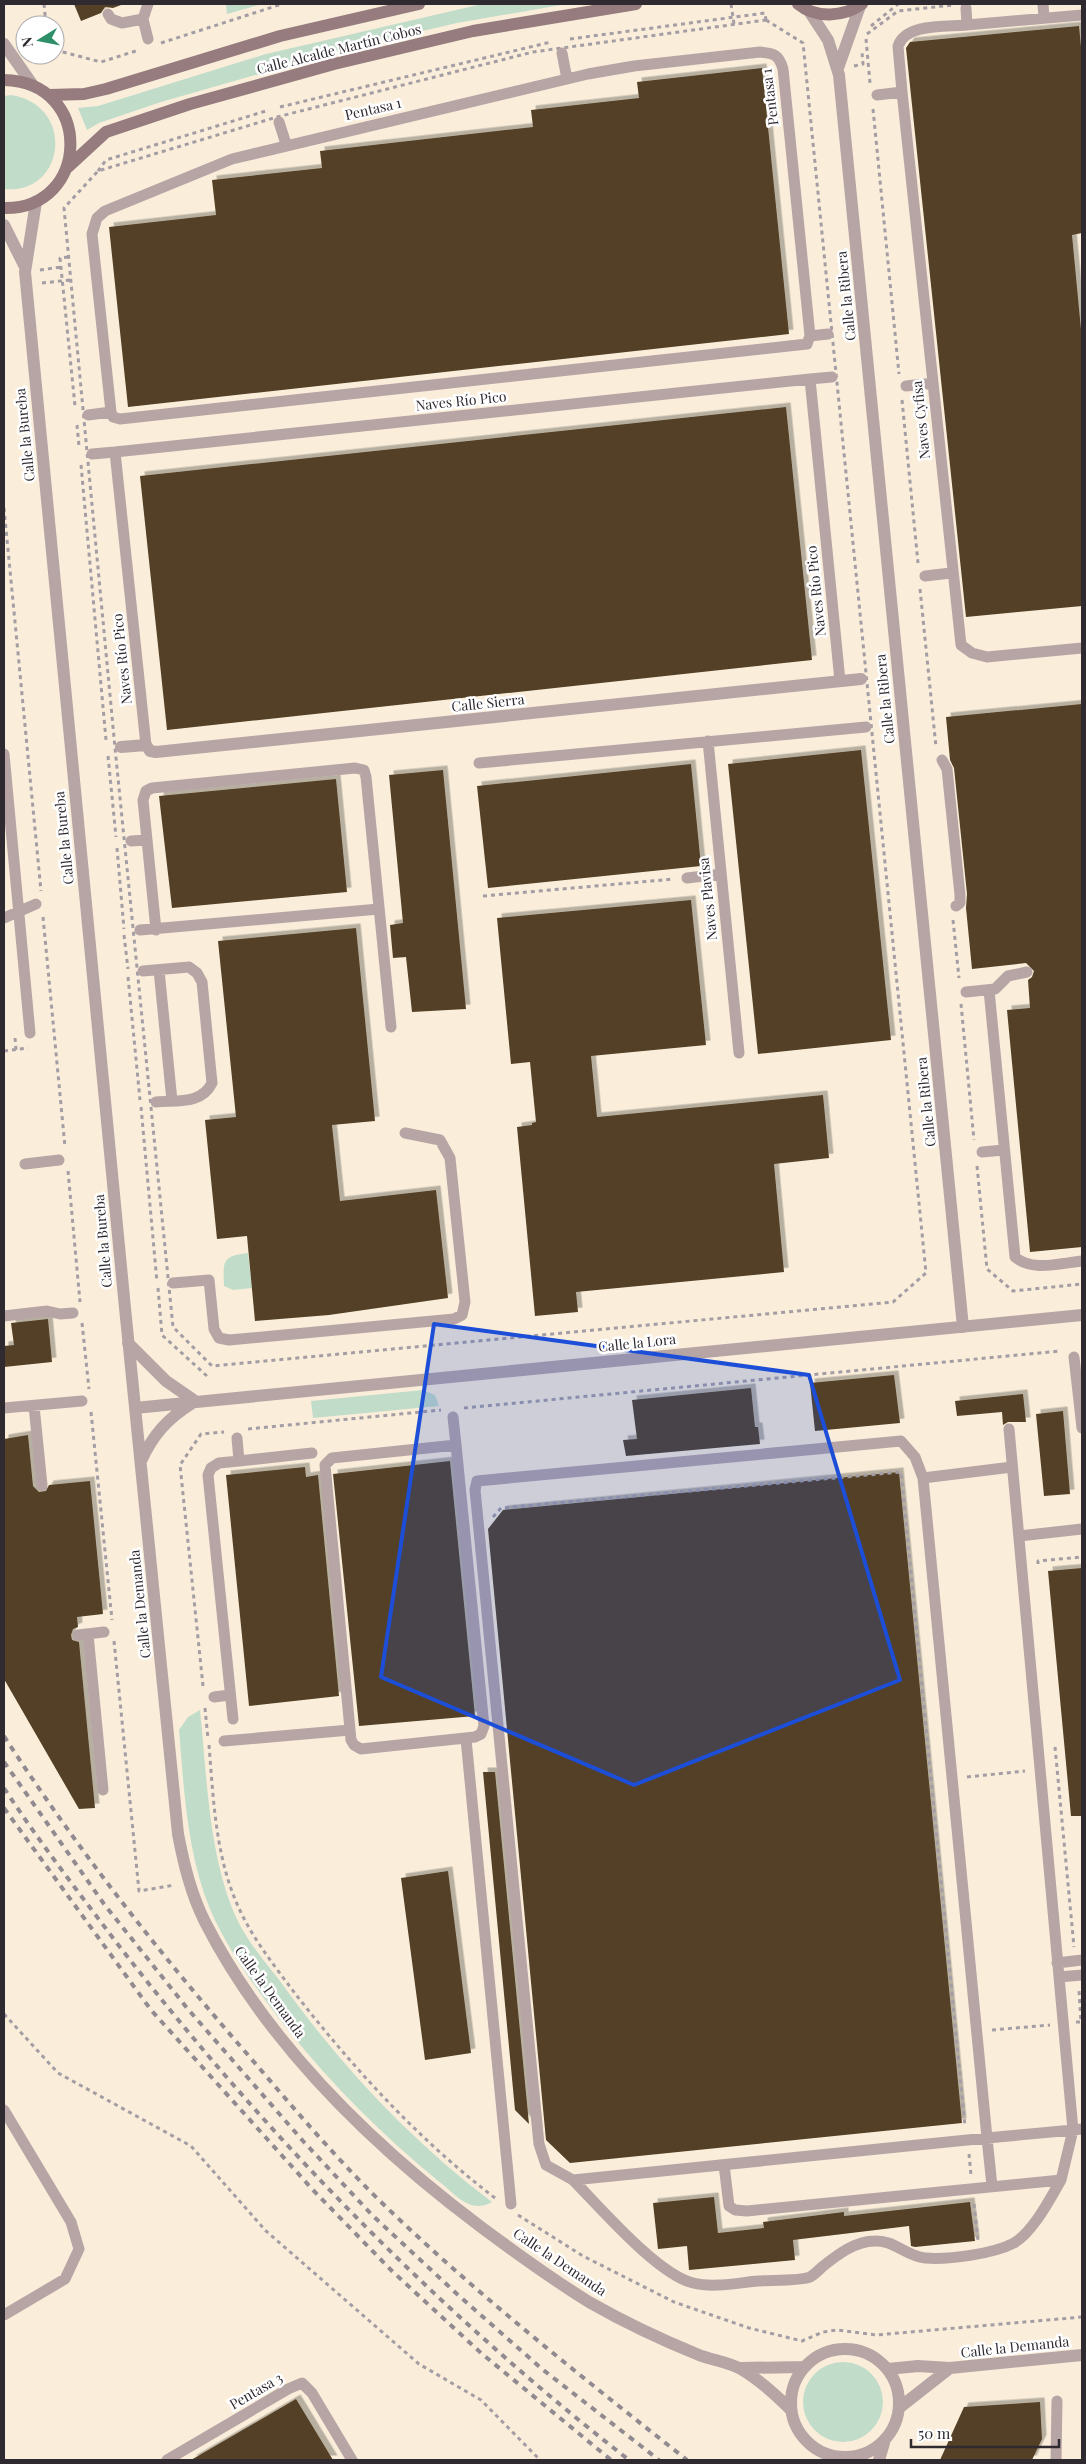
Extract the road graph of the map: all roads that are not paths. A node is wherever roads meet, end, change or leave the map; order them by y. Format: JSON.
{"nodes":[{"id":1,"x":148,"y":4,"type":"edge"},
{"id":2,"x":419,"y":4,"type":"edge"},
{"id":3,"x":636,"y":4,"type":"edge"},
{"id":4,"x":1042,"y":4,"type":"edge"},
{"id":5,"x":861,"y":5,"type":"edge"},
{"id":6,"x":801,"y":6,"type":"edge"},
{"id":7,"x":961,"y":6,"type":"edge"},
{"id":8,"x":108,"y":14,"type":"dead end"},
{"id":9,"x":1082,"y":15,"type":"edge"},
{"id":10,"x":1044,"y":18,"type":"junction"},
{"id":11,"x":143,"y":19,"type":"junction"},
{"id":12,"x":967,"y":25,"type":"junction"},
{"id":13,"x":4,"y":44,"type":"edge"},
{"id":14,"x":145,"y":44,"type":"road end"},
{"id":15,"x":562,"y":53,"type":"dead end"},
{"id":16,"x":838,"y":68,"type":"junction"},
{"id":17,"x":567,"y":79,"type":"junction"},
{"id":18,"x":4,"y":80,"type":"edge"},
{"id":19,"x":32,"y":84,"type":"junction"},
{"id":20,"x":902,"y":92,"type":"junction"},
{"id":21,"x":48,"y":95,"type":"junction"},
{"id":22,"x":873,"y":95,"type":"road end"},
{"id":23,"x":279,"y":122,"type":"dead end"},
{"id":24,"x":286,"y":144,"type":"junction"},
{"id":25,"x":68,"y":166,"type":"junction"},
{"id":26,"x":36,"y":202,"type":"junction"},
{"id":27,"x":4,"y":208,"type":"edge"},
{"id":28,"x":4,"y":225,"type":"edge"},
{"id":29,"x":24,"y":265,"type":"junction"},
{"id":30,"x":828,"y":334,"type":"dead end"},
{"id":31,"x":810,"y":336,"type":"junction"},
{"id":32,"x":832,"y":377,"type":"dead end"},
{"id":33,"x":810,"y":379,"type":"junction"},
{"id":34,"x":932,"y":383,"type":"junction"},
{"id":35,"x":902,"y":386,"type":"road end"},
{"id":36,"x":110,"y":412,"type":"junction"},
{"id":37,"x":88,"y":415,"type":"dead end"},
{"id":38,"x":116,"y":452,"type":"junction"},
{"id":39,"x":92,"y":454,"type":"dead end"},
{"id":40,"x":952,"y":573,"type":"junction"},
{"id":41,"x":921,"y":576,"type":"road end"},
{"id":42,"x":1082,"y":648,"type":"edge"},
{"id":43,"x":861,"y":679,"type":"dead end"},
{"id":44,"x":840,"y":681,"type":"junction"},
{"id":45,"x":866,"y":727,"type":"dead end"},
{"id":46,"x":708,"y":741,"type":"junction"},
{"id":47,"x":146,"y":745,"type":"junction"},
{"id":48,"x":121,"y":747,"type":"dead end"},
{"id":49,"x":4,"y":754,"type":"edge"},
{"id":50,"x":939,"y":755,"type":"road end"},
{"id":51,"x":479,"y":763,"type":"dead end"},
{"id":52,"x":147,"y":840,"type":"junction"},
{"id":53,"x":131,"y":841,"type":"dead end"},
{"id":54,"x":721,"y":874,"type":"junction"},
{"id":55,"x":687,"y":878,"type":"road end"},
{"id":56,"x":36,"y":904,"type":"dead end"},
{"id":57,"x":379,"y":909,"type":"junction"},
{"id":58,"x":954,"y":911,"type":"road end"},
{"id":59,"x":19,"y":912,"type":"junction"},
{"id":60,"x":4,"y":918,"type":"edge"},
{"id":61,"x":140,"y":930,"type":"dead end"},
{"id":62,"x":156,"y":930,"type":"junction"},
{"id":63,"x":159,"y":970,"type":"junction"},
{"id":64,"x":143,"y":971,"type":"dead end"},
{"id":65,"x":1027,"y":972,"type":"dead end"},
{"id":66,"x":989,"y":990,"type":"junction"},
{"id":67,"x":962,"y":992,"type":"road end"},
{"id":68,"x":391,"y":1027,"type":"dead end"},
{"id":69,"x":30,"y":1033,"type":"dead end"},
{"id":70,"x":739,"y":1053,"type":"dead end"},
{"id":71,"x":172,"y":1101,"type":"junction"},
{"id":72,"x":156,"y":1102,"type":"dead end"},
{"id":73,"x":406,"y":1134,"type":"dead end"},
{"id":74,"x":1004,"y":1150,"type":"junction"},
{"id":75,"x":978,"y":1153,"type":"road end"},
{"id":76,"x":59,"y":1160,"type":"dead end"},
{"id":77,"x":24,"y":1164,"type":"dead end"},
{"id":78,"x":1082,"y":1261,"type":"edge"},
{"id":79,"x":173,"y":1283,"type":"dead end"},
{"id":80,"x":73,"y":1313,"type":"dead end"},
{"id":81,"x":1082,"y":1315,"type":"edge"},
{"id":82,"x":4,"y":1316,"type":"edge"},
{"id":83,"x":963,"y":1326,"type":"junction"},
{"id":84,"x":128,"y":1343,"type":"junction"},
{"id":85,"x":1074,"y":1357,"type":"dead end"},
{"id":86,"x":82,"y":1401,"type":"dead end"},
{"id":87,"x":195,"y":1401,"type":"junction"},
{"id":88,"x":34,"y":1406,"type":"junction"},
{"id":89,"x":4,"y":1408,"type":"edge"},
{"id":90,"x":135,"y":1408,"type":"junction"},
{"id":91,"x":453,"y":1417,"type":"dead end"},
{"id":92,"x":1082,"y":1428,"type":"edge"},
{"id":93,"x":1009,"y":1429,"type":"dead end"},
{"id":94,"x":232,"y":1435,"type":"road end"},
{"id":95,"x":456,"y":1445,"type":"junction"},
{"id":96,"x":312,"y":1453,"type":"dead end"},
{"id":97,"x":239,"y":1461,"type":"junction"},
{"id":98,"x":140,"y":1463,"type":"junction"},
{"id":99,"x":1012,"y":1467,"type":"junction"},
{"id":100,"x":923,"y":1478,"type":"junction"},
{"id":101,"x":42,"y":1486,"type":"dead end"},
{"id":102,"x":1082,"y":1529,"type":"edge"},
{"id":103,"x":1019,"y":1536,"type":"junction"},
{"id":104,"x":104,"y":1632,"type":"dead end"},
{"id":105,"x":230,"y":1695,"type":"junction"},
{"id":106,"x":214,"y":1697,"type":"dead end"},
{"id":107,"x":232,"y":1719,"type":"dead end"},
{"id":108,"x":350,"y":1730,"type":"junction"},
{"id":109,"x":466,"y":1738,"type":"junction"},
{"id":110,"x":224,"y":1741,"type":"dead end"},
{"id":111,"x":103,"y":1790,"type":"dead end"},
{"id":112,"x":1079,"y":1961,"type":"edge"},
{"id":113,"x":1057,"y":1963,"type":"junction"},
{"id":114,"x":1080,"y":1976,"type":"edge"},
{"id":115,"x":1058,"y":1977,"type":"junction"},
{"id":116,"x":4,"y":2110,"type":"edge"},
{"id":117,"x":1078,"y":2129,"type":"edge"},
{"id":118,"x":987,"y":2138,"type":"junction"},
{"id":119,"x":724,"y":2165,"type":"junction"},
{"id":120,"x":574,"y":2180,"type":"junction"},
{"id":121,"x":1061,"y":2180,"type":"junction"},
{"id":122,"x":992,"y":2186,"type":"junction"},
{"id":123,"x":509,"y":2207,"type":"road end"},
{"id":124,"x":4,"y":2315,"type":"edge"},
{"id":125,"x":1082,"y":2355,"type":"edge"},
{"id":126,"x":804,"y":2367,"type":"junction"},
{"id":127,"x":739,"y":2368,"type":"junction"},
{"id":128,"x":950,"y":2368,"type":"junction"},
{"id":129,"x":888,"y":2369,"type":"junction"},
{"id":130,"x":1057,"y":2401,"type":"dead end"},
{"id":131,"x":899,"y":2408,"type":"junction"},
{"id":132,"x":791,"y":2410,"type":"junction"},
{"id":133,"x":884,"y":2443,"type":"junction"},
{"id":134,"x":171,"y":2459,"type":"edge"},
{"id":135,"x":841,"y":2459,"type":"edge"},
{"id":136,"x":352,"y":2460,"type":"edge"},
{"id":137,"x":879,"y":2460,"type":"edge"},
{"id":138,"x":1056,"y":2460,"type":"edge"}],
"edges":[{"from":1,"to":11,"type":"lane"},
{"from":2,"to":21,"type":"main road","name":"Calle Alcalde Martín Cobos"},
{"from":3,"to":25,"type":"main road","name":"Calle Alcalde Martín Cobos"},
{"from":4,"to":10,"type":"lane"},
{"from":5,"to":6,"type":"main road"},
{"from":5,"to":16,"type":"street","name":"Calle la Ribera"},
{"from":6,"to":16,"type":"street","name":"Calle la Ribera"},
{"from":7,"to":12,"type":"lane"},
{"from":8,"to":11,"type":"lane"},
{"from":9,"to":10,"type":"lane"},
{"from":10,"to":12,"type":"lane"},
{"from":11,"to":14,"type":"lane"},
{"from":12,"to":20,"type":"lane","name":"Naves Cyfisa"},
{"from":13,"to":19,"type":"street"},
{"from":15,"to":17,"type":"lane"},
{"from":16,"to":83,"type":"street","name":"Calle la Ribera"},
{"from":17,"to":24,"type":"lane","name":"Pentasa 1"},
{"from":17,"to":31,"type":"lane","name":"Pentasa 1"},
{"from":18,"to":19,"type":"main road"},
{"from":19,"to":21,"type":"main road"},
{"from":20,"to":22,"type":"lane"},
{"from":20,"to":34,"type":"lane","name":"Naves Cyfisa"},
{"from":21,"to":25,"type":"main road"},
{"from":23,"to":24,"type":"lane"},
{"from":24,"to":36,"type":"lane","name":"Pentasa 1"},
{"from":25,"to":26,"type":"main road"},
{"from":26,"to":27,"type":"main road"},
{"from":26,"to":29,"type":"street","name":"Calle la Bureba"},
{"from":28,"to":29,"type":"street","name":"Calle la Bureba"},
{"from":29,"to":84,"type":"street","name":"Calle la Bureba"},
{"from":30,"to":31,"type":"lane"},
{"from":31,"to":36,"type":"lane"},
{"from":32,"to":33,"type":"lane","name":"Naves Río Pico"},
{"from":33,"to":38,"type":"lane","name":"Naves Río Pico"},
{"from":33,"to":44,"type":"lane","name":"Naves Río Pico"},
{"from":34,"to":35,"type":"lane"},
{"from":34,"to":40,"type":"lane","name":"Naves Cyfisa"},
{"from":36,"to":37,"type":"lane"},
{"from":38,"to":39,"type":"lane","name":"Naves Río Pico"},
{"from":38,"to":47,"type":"lane","name":"Naves Río Pico"},
{"from":40,"to":41,"type":"lane"},
{"from":40,"to":42,"type":"lane","name":"Naves Cyfisa"},
{"from":43,"to":44,"type":"street","name":"Calle Sierra"},
{"from":44,"to":47,"type":"street","name":"Calle Sierra"},
{"from":45,"to":46,"type":"lane"},
{"from":46,"to":51,"type":"lane"},
{"from":46,"to":54,"type":"lane","name":"Naves Plavisa"},
{"from":47,"to":48,"type":"street","name":"Calle Sierra"},
{"from":49,"to":59,"type":"lane"},
{"from":50,"to":58,"type":"lane"},
{"from":52,"to":53,"type":"lane"},
{"from":52,"to":57,"type":"lane"},
{"from":52,"to":62,"type":"lane"},
{"from":54,"to":55,"type":"lane"},
{"from":54,"to":70,"type":"lane","name":"Naves Plavisa"},
{"from":56,"to":59,"type":"lane"},
{"from":57,"to":62,"type":"lane"},
{"from":57,"to":68,"type":"lane"},
{"from":59,"to":60,"type":"lane"},
{"from":59,"to":69,"type":"lane"},
{"from":61,"to":62,"type":"lane"},
{"from":63,"to":64,"type":"lane"},
{"from":63,"to":71,"type":"lane"},
{"from":63,"to":71,"type":"lane"},
{"from":65,"to":66,"type":"lane"},
{"from":66,"to":67,"type":"lane"},
{"from":66,"to":74,"type":"lane"},
{"from":71,"to":72,"type":"lane"},
{"from":73,"to":79,"type":"lane"},
{"from":74,"to":75,"type":"lane"},
{"from":74,"to":78,"type":"lane"},
{"from":76,"to":77,"type":"lane"},
{"from":80,"to":82,"type":"lane"},
{"from":81,"to":83,"type":"street","name":"Calle la Lora"},
{"from":83,"to":87,"type":"street","name":"Calle la Lora"},
{"from":84,"to":87,"type":"street"},
{"from":84,"to":90,"type":"street","name":"Calle la Bureba"},
{"from":85,"to":92,"type":"lane"},
{"from":86,"to":88,"type":"lane"},
{"from":87,"to":90,"type":"street","name":"Calle la Lora"},
{"from":87,"to":98,"type":"street"},
{"from":88,"to":89,"type":"lane"},
{"from":88,"to":101,"type":"lane"},
{"from":90,"to":98,"type":"street","name":"Calle la Demanda"},
{"from":91,"to":95,"type":"lane"},
{"from":93,"to":99,"type":"lane"},
{"from":94,"to":97,"type":"lane"},
{"from":95,"to":108,"type":"lane"},
{"from":95,"to":109,"type":"lane"},
{"from":96,"to":97,"type":"lane"},
{"from":97,"to":105,"type":"lane"},
{"from":98,"to":127,"type":"street","name":"Calle la Demanda"},
{"from":99,"to":100,"type":"lane"},
{"from":99,"to":103,"type":"lane"},
{"from":100,"to":118,"type":"lane"},
{"from":100,"to":120,"type":"lane"},
{"from":102,"to":103,"type":"lane"},
{"from":103,"to":113,"type":"lane"},
{"from":104,"to":111,"type":"lane"},
{"from":105,"to":106,"type":"lane"},
{"from":105,"to":107,"type":"lane"},
{"from":108,"to":109,"type":"lane"},
{"from":108,"to":110,"type":"lane"},
{"from":109,"to":123,"type":"lane"},
{"from":112,"to":113,"type":"lane"},
{"from":113,"to":115,"type":"lane"},
{"from":114,"to":115,"type":"lane"},
{"from":115,"to":117,"type":"lane"},
{"from":116,"to":124,"type":"lane"},
{"from":117,"to":118,"type":"lane"},
{"from":117,"to":121,"type":"lane"},
{"from":118,"to":119,"type":"lane"},
{"from":118,"to":122,"type":"lane"},
{"from":119,"to":120,"type":"lane"},
{"from":119,"to":122,"type":"lane"},
{"from":120,"to":121,"type":"lane"},
{"from":121,"to":122,"type":"lane"},
{"from":125,"to":128,"type":"street","name":"Calle la Demanda"},
{"from":126,"to":127,"type":"street","name":"Calle la Demanda"},
{"from":126,"to":129,"type":"street"},
{"from":126,"to":132,"type":"street"},
{"from":127,"to":132,"type":"street","name":"Calle la Demanda"},
{"from":128,"to":129,"type":"street","name":"Calle la Demanda"},
{"from":128,"to":131,"type":"street","name":"Calle la Demanda"},
{"from":129,"to":131,"type":"street"},
{"from":130,"to":138,"type":"lane"},
{"from":131,"to":133,"type":"street"},
{"from":132,"to":135,"type":"street"},
{"from":133,"to":135,"type":"street"},
{"from":133,"to":137,"type":"street"},
{"from":134,"to":136,"type":"lane","name":"Pentasa 3"}]}
